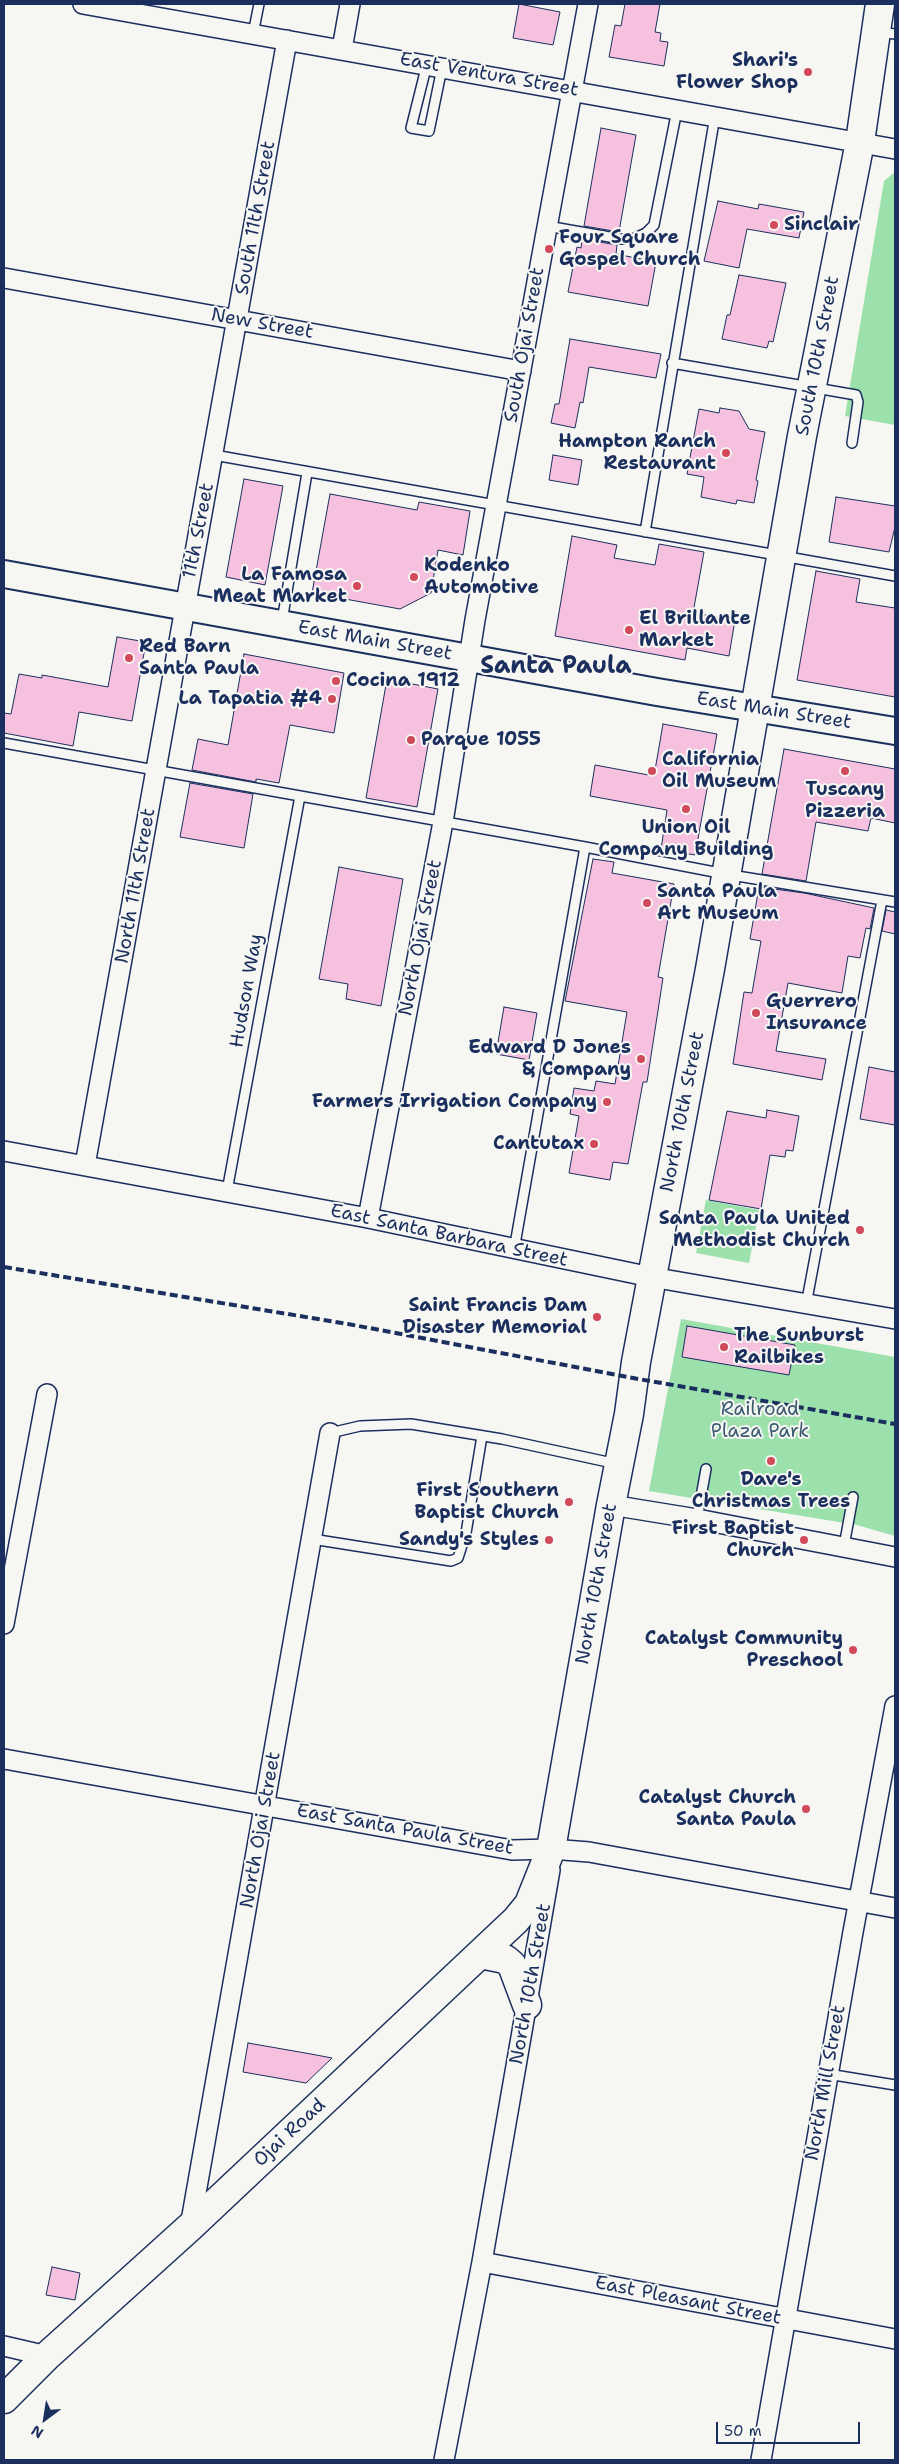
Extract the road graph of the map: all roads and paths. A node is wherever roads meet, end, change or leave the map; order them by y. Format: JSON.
{"nodes":[{"id":1,"x":83,"y":4,"type":"edge"},
{"id":2,"x":259,"y":4,"type":"edge"},
{"id":3,"x":350,"y":4,"type":"edge"},
{"id":4,"x":588,"y":4,"type":"edge"},
{"id":5,"x":880,"y":4,"type":"edge"},
{"id":6,"x":886,"y":33,"type":"edge"},
{"id":7,"x":253,"y":34,"type":"junction"},
{"id":8,"x":287,"y":40,"type":"junction"},
{"id":9,"x":342,"y":49,"type":"junction"},
{"id":10,"x":434,"y":66,"type":"junction"},
{"id":11,"x":573,"y":90,"type":"junction"},
{"id":12,"x":677,"y":109,"type":"junction"},
{"id":13,"x":715,"y":116,"type":"junction"},
{"id":14,"x":860,"y":142,"type":"junction"},
{"id":15,"x":895,"y":149,"type":"edge"},
{"id":16,"x":547,"y":226,"type":"junction"},
{"id":17,"x":4,"y":278,"type":"edge"},
{"id":18,"x":238,"y":320,"type":"junction"},
{"id":19,"x":672,"y":363,"type":"junction"},
{"id":20,"x":521,"y":371,"type":"junction"},
{"id":21,"x":811,"y":389,"type":"junction"},
{"id":22,"x":852,"y":443,"type":"dead end"},
{"id":23,"x":214,"y":456,"type":"junction"},
{"id":24,"x":307,"y":473,"type":"junction"},
{"id":25,"x":496,"y":507,"type":"junction"},
{"id":26,"x":645,"y":532,"type":"junction"},
{"id":27,"x":782,"y":555,"type":"junction"},
{"id":28,"x":4,"y":574,"type":"edge"},
{"id":29,"x":895,"y":576,"type":"edge"},
{"id":30,"x":185,"y":606,"type":"junction"},
{"id":31,"x":282,"y":624,"type":"junction"},
{"id":32,"x":469,"y":658,"type":"junction"},
{"id":33,"x":754,"y":709,"type":"junction"},
{"id":34,"x":895,"y":731,"type":"edge"},
{"id":35,"x":4,"y":743,"type":"edge"},
{"id":36,"x":157,"y":771,"type":"junction"},
{"id":37,"x":300,"y":796,"type":"junction"},
{"id":38,"x":443,"y":822,"type":"junction"},
{"id":39,"x":585,"y":847,"type":"junction"},
{"id":40,"x":725,"y":874,"type":"junction"},
{"id":41,"x":882,"y":900,"type":"junction"},
{"id":42,"x":895,"y":902,"type":"edge"},
{"id":43,"x":4,"y":1151,"type":"edge"},
{"id":44,"x":85,"y":1165,"type":"junction"},
{"id":45,"x":227,"y":1191,"type":"junction"},
{"id":46,"x":368,"y":1218,"type":"junction"},
{"id":47,"x":514,"y":1250,"type":"junction"},
{"id":48,"x":652,"y":1277,"type":"junction"},
{"id":49,"x":806,"y":1305,"type":"junction"},
{"id":50,"x":895,"y":1319,"type":"edge"},
{"id":51,"x":47,"y":1394,"type":"dead end"},
{"id":52,"x":330,"y":1433,"type":"joint"},
{"id":53,"x":482,"y":1436,"type":"junction"},
{"id":54,"x":620,"y":1465,"type":"junction"},
{"id":55,"x":706,"y":1469,"type":"dead end"},
{"id":56,"x":853,"y":1497,"type":"dead end"},
{"id":57,"x":611,"y":1505,"type":"junction"},
{"id":58,"x":697,"y":1519,"type":"junction"},
{"id":59,"x":312,"y":1539,"type":"junction"},
{"id":60,"x":844,"y":1546,"type":"junction"},
{"id":61,"x":895,"y":1557,"type":"edge"},
{"id":62,"x":4,"y":1624,"type":"edge"},
{"id":63,"x":895,"y":1706,"type":"edge"},
{"id":64,"x":4,"y":1759,"type":"edge"},
{"id":65,"x":265,"y":1806,"type":"junction"},
{"id":66,"x":551,"y":1848,"type":"junction"},
{"id":67,"x":858,"y":1901,"type":"junction"},
{"id":68,"x":895,"y":1908,"type":"edge"},
{"id":69,"x":480,"y":1954,"type":"junction"},
{"id":70,"x":527,"y":2005,"type":"junction"},
{"id":71,"x":828,"y":2074,"type":"junction"},
{"id":72,"x":895,"y":2085,"type":"edge"},
{"id":73,"x":190,"y":2227,"type":"junction"},
{"id":74,"x":482,"y":2262,"type":"junction"},
{"id":75,"x":786,"y":2320,"type":"junction"},
{"id":76,"x":895,"y":2339,"type":"edge"},
{"id":77,"x":4,"y":2346,"type":"edge"},
{"id":78,"x":47,"y":2356,"type":"junction"},
{"id":79,"x":4,"y":2399,"type":"edge"},
{"id":80,"x":444,"y":2460,"type":"edge"},
{"id":81,"x":761,"y":2460,"type":"edge"}],
"edges":[{"from":1,"to":7,"type":"street","name":"East Ventura Street"},
{"from":2,"to":7,"type":"lane"},
{"from":3,"to":9,"type":"street"},
{"from":4,"to":11,"type":"street","name":"South Ojai Street"},
{"from":5,"to":6,"type":"main road","name":"South 10th Street"},
{"from":6,"to":14,"type":"main road","name":"South 10th Street"},
{"from":7,"to":8,"type":"street","name":"East Ventura Street"},
{"from":8,"to":9,"type":"street","name":"East Ventura Street"},
{"from":8,"to":18,"type":"street","name":"South 11th Street"},
{"from":9,"to":10,"type":"street","name":"East Ventura Street"},
{"from":10,"to":10,"type":"lane"},
{"from":10,"to":11,"type":"street","name":"East Ventura Street"},
{"from":11,"to":12,"type":"street","name":"East Ventura Street"},
{"from":11,"to":16,"type":"street","name":"South Ojai Street"},
{"from":12,"to":13,"type":"street","name":"East Ventura Street"},
{"from":12,"to":16,"type":"lane"},
{"from":13,"to":14,"type":"street","name":"East Ventura Street"},
{"from":13,"to":19,"type":"lane"},
{"from":14,"to":15,"type":"street","name":"East Ventura Street"},
{"from":14,"to":21,"type":"main road","name":"South 10th Street"},
{"from":16,"to":20,"type":"street","name":"South Ojai Street"},
{"from":17,"to":18,"type":"street","name":"New Street"},
{"from":18,"to":20,"type":"street","name":"New Street"},
{"from":18,"to":23,"type":"street","name":"South 11th Street"},
{"from":19,"to":21,"type":"lane"},
{"from":19,"to":26,"type":"lane"},
{"from":20,"to":25,"type":"street","name":"South Ojai Street"},
{"from":21,"to":22,"type":"lane"},
{"from":21,"to":27,"type":"main road","name":"South 10th Street"},
{"from":23,"to":24,"type":"lane"},
{"from":23,"to":30,"type":"street","name":"11th Street"},
{"from":24,"to":25,"type":"lane"},
{"from":24,"to":31,"type":"lane"},
{"from":25,"to":26,"type":"lane"},
{"from":25,"to":32,"type":"street","name":"South Ojai Street"},
{"from":26,"to":27,"type":"lane"},
{"from":27,"to":29,"type":"lane"},
{"from":27,"to":33,"type":"main road","name":"South 10th Street"},
{"from":28,"to":30,"type":"street","name":"East Main Street"},
{"from":30,"to":31,"type":"street","name":"East Main Street"},
{"from":30,"to":36,"type":"street","name":"North 11th Street"},
{"from":31,"to":32,"type":"street","name":"East Main Street"},
{"from":32,"to":33,"type":"street","name":"East Main Street"},
{"from":32,"to":38,"type":"street","name":"North Ojai Street"},
{"from":33,"to":34,"type":"street","name":"East Main Street"},
{"from":33,"to":40,"type":"main road","name":"North 10th Street"},
{"from":35,"to":36,"type":"lane"},
{"from":36,"to":37,"type":"lane"},
{"from":36,"to":44,"type":"street","name":"North 11th Street"},
{"from":37,"to":38,"type":"lane"},
{"from":37,"to":45,"type":"lane","name":"Hudson Way"},
{"from":38,"to":39,"type":"lane"},
{"from":38,"to":46,"type":"street","name":"North Ojai Street"},
{"from":39,"to":40,"type":"lane"},
{"from":39,"to":47,"type":"lane"},
{"from":40,"to":41,"type":"lane"},
{"from":40,"to":48,"type":"main road","name":"North 10th Street"},
{"from":41,"to":42,"type":"lane"},
{"from":41,"to":49,"type":"lane"},
{"from":43,"to":44,"type":"street","name":"East Santa Barbara Street"},
{"from":44,"to":45,"type":"street","name":"East Santa Barbara Street"},
{"from":45,"to":46,"type":"street","name":"East Santa Barbara Street"},
{"from":46,"to":47,"type":"street","name":"East Santa Barbara Street"},
{"from":47,"to":48,"type":"street","name":"East Santa Barbara Street"},
{"from":48,"to":49,"type":"street","name":"East Santa Barbara Street"},
{"from":48,"to":54,"type":"main road","name":"North 10th Street"},
{"from":49,"to":50,"type":"street","name":"East Santa Barbara Street"},
{"from":51,"to":62,"type":"street"},
{"from":52,"to":53,"type":"lane"},
{"from":52,"to":59,"type":"street","name":"North Ojai Street"},
{"from":53,"to":54,"type":"lane"},
{"from":53,"to":59,"type":"lane"},
{"from":54,"to":57,"type":"main road","name":"North 10th Street"},
{"from":55,"to":58,"type":"lane"},
{"from":56,"to":60,"type":"lane"},
{"from":57,"to":58,"type":"street"},
{"from":57,"to":66,"type":"main road","name":"North 10th Street"},
{"from":58,"to":60,"type":"street"},
{"from":59,"to":65,"type":"street","name":"North Ojai Street"},
{"from":60,"to":61,"type":"street"},
{"from":63,"to":67,"type":"street","name":"North Mill Street"},
{"from":64,"to":65,"type":"street","name":"East Santa Paula Street"},
{"from":65,"to":66,"type":"street","name":"East Santa Paula Street"},
{"from":65,"to":73,"type":"street","name":"North Ojai Street"},
{"from":66,"to":67,"type":"street","name":"East Santa Paula Street"},
{"from":66,"to":69,"type":"main road","name":"Ojai Road"},
{"from":66,"to":70,"type":"street","name":"North 10th Street"},
{"from":67,"to":68,"type":"street","name":"East Santa Paula Street"},
{"from":67,"to":71,"type":"street","name":"North Mill Street"},
{"from":69,"to":70,"type":"main road"},
{"from":69,"to":73,"type":"main road","name":"Ojai Road"},
{"from":70,"to":74,"type":"street","name":"North 10th Street"},
{"from":71,"to":72,"type":"lane"},
{"from":71,"to":75,"type":"street","name":"North Mill Street"},
{"from":73,"to":78,"type":"main road","name":"Ojai Road"},
{"from":74,"to":75,"type":"street","name":"East Pleasant Street"},
{"from":74,"to":80,"type":"street","name":"North 10th Street"},
{"from":75,"to":76,"type":"street","name":"East Pleasant Street"},
{"from":75,"to":81,"type":"street","name":"North Mill Street"},
{"from":77,"to":78,"type":"street"},
{"from":78,"to":79,"type":"main road","name":"Ojai Road"}]}
